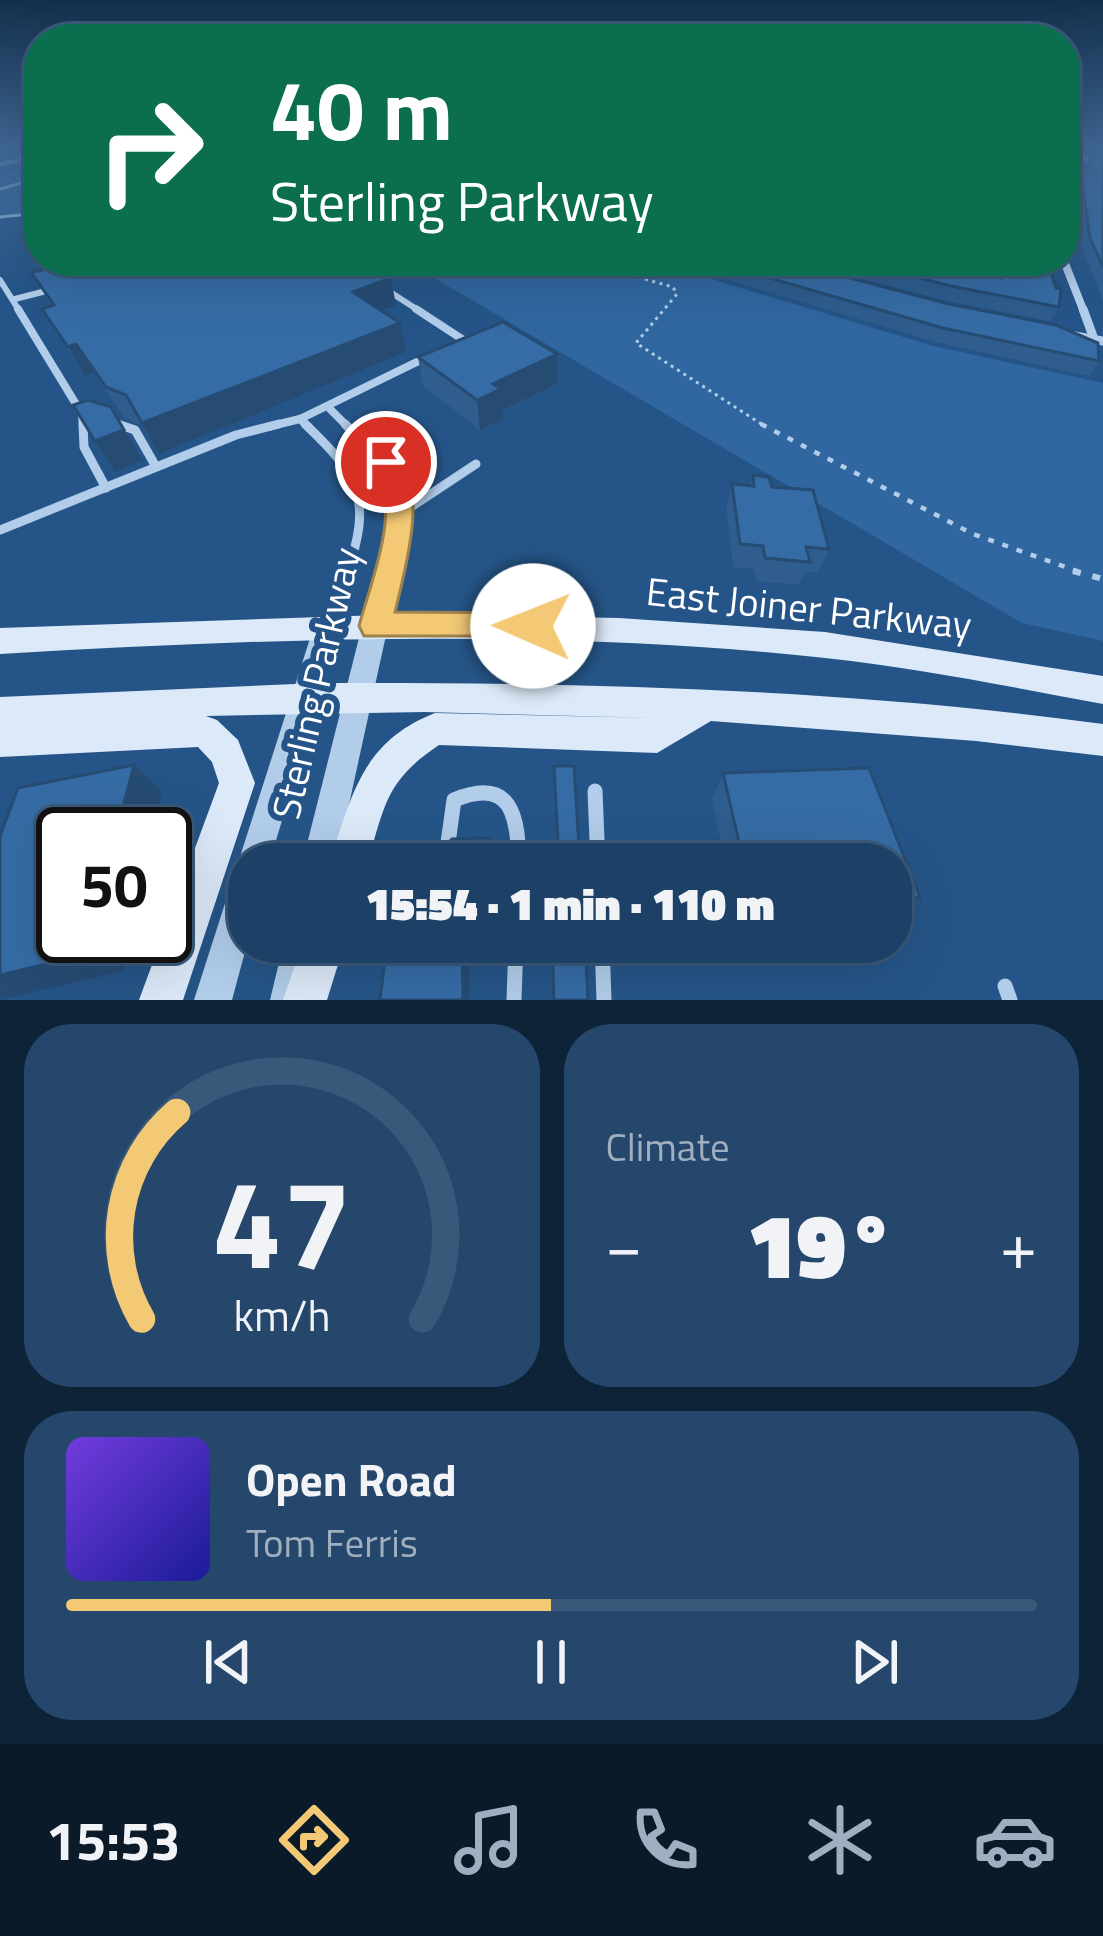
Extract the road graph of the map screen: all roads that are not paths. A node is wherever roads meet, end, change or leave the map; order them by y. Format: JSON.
{"nodes":[{"id":1,"x":1070,"y":276,"type":"edge"},
{"id":2,"x":0,"y":280,"type":"edge"},
{"id":3,"x":378,"y":284,"type":"edge"},
{"id":4,"x":59,"y":287,"type":"edge"},
{"id":5,"x":15,"y":299,"type":"junction"},
{"id":6,"x":1053,"y":332,"type":"edge"},
{"id":7,"x":484,"y":334,"type":"edge"},
{"id":8,"x":1098,"y":340,"type":"edge"},
{"id":9,"x":465,"y":341,"type":"junction"},
{"id":10,"x":328,"y":407,"type":"junction"},
{"id":11,"x":82,"y":414,"type":"junction"},
{"id":12,"x":300,"y":419,"type":"junction"},
{"id":13,"x":476,"y":464,"type":"dead end"},
{"id":14,"x":155,"y":465,"type":"junction"},
{"id":15,"x":106,"y":488,"type":"junction"},
{"id":16,"x":399,"y":515,"type":"junction"},
{"id":17,"x":0,"y":530,"type":"edge"},
{"id":18,"x":327,"y":626,"type":"junction"},
{"id":19,"x":376,"y":626,"type":"junction"},
{"id":20,"x":0,"y":641,"type":"edge"},
{"id":21,"x":358,"y":694,"type":"junction"},
{"id":22,"x":303,"y":695,"type":"junction"},
{"id":23,"x":1100,"y":696,"type":"edge"},
{"id":24,"x":710,"y":704,"type":"junction"},
{"id":25,"x":0,"y":712,"type":"edge"},
{"id":26,"x":1103,"y":740,"type":"edge"},
{"id":27,"x":0,"y":741,"type":"edge"},
{"id":28,"x":595,"y":791,"type":"dead end"},
{"id":29,"x":258,"y":843,"type":"edge"},
{"id":30,"x":324,"y":843,"type":"edge"},
{"id":31,"x":355,"y":843,"type":"edge"},
{"id":32,"x":449,"y":843,"type":"edge"},
{"id":33,"x":517,"y":843,"type":"edge"},
{"id":34,"x":597,"y":843,"type":"edge"},
{"id":35,"x":228,"y":948,"type":"edge"},
{"id":36,"x":297,"y":963,"type":"edge"},
{"id":37,"x":316,"y":963,"type":"edge"},
{"id":38,"x":515,"y":963,"type":"edge"},
{"id":39,"x":603,"y":963,"type":"edge"},
{"id":40,"x":161,"y":1000,"type":"edge"},
{"id":41,"x":213,"y":1000,"type":"edge"},
{"id":42,"x":289,"y":1000,"type":"edge"},
{"id":43,"x":305,"y":1000,"type":"edge"},
{"id":44,"x":514,"y":1000,"type":"edge"},
{"id":45,"x":604,"y":1000,"type":"edge"}],
"edges":[{"from":1,"to":8,"type":"street"},
{"from":2,"to":5,"type":"lane"},
{"from":3,"to":9,"type":"lane"},
{"from":4,"to":5,"type":"lane"},
{"from":5,"to":11,"type":"lane"},
{"from":6,"to":8,"type":"street"},
{"from":7,"to":9,"type":"lane"},
{"from":9,"to":10,"type":"lane"},
{"from":10,"to":12,"type":"lane"},
{"from":10,"to":16,"type":"lane","name":"Sterling Parkway"},
{"from":11,"to":14,"type":"lane"},
{"from":11,"to":15,"type":"lane"},
{"from":12,"to":14,"type":"lane"},
{"from":12,"to":18,"type":"lane","name":"Sterling Parkway"},
{"from":13,"to":16,"type":"lane"},
{"from":14,"to":15,"type":"lane"},
{"from":15,"to":17,"type":"lane"},
{"from":16,"to":19,"type":"lane","name":"Sterling Parkway"},
{"from":18,"to":19,"type":"main road","name":"East Joiner Parkway"},
{"from":18,"to":20,"type":"main road","name":"East Joiner Parkway"},
{"from":18,"to":22,"type":"street","name":"Sterling Parkway"},
{"from":19,"to":21,"type":"street","name":"Sterling Parkway"},
{"from":19,"to":23,"type":"main road","name":"East Joiner Parkway"},
{"from":21,"to":22,"type":"main road"},
{"from":21,"to":24,"type":"main road"},
{"from":21,"to":30,"type":"street","name":"Sterling Parkway"},
{"from":22,"to":25,"type":"main road"},
{"from":22,"to":29,"type":"street","name":"Sterling Parkway"},
{"from":24,"to":26,"type":"main road"},
{"from":24,"to":31,"type":"main road"},
{"from":27,"to":40,"type":"main road"},
{"from":28,"to":34,"type":"lane"},
{"from":32,"to":33,"type":"lane"},
{"from":35,"to":41,"type":"street"},
{"from":36,"to":42,"type":"street"},
{"from":37,"to":43,"type":"main road"},
{"from":38,"to":44,"type":"lane"},
{"from":39,"to":45,"type":"lane"}]}
